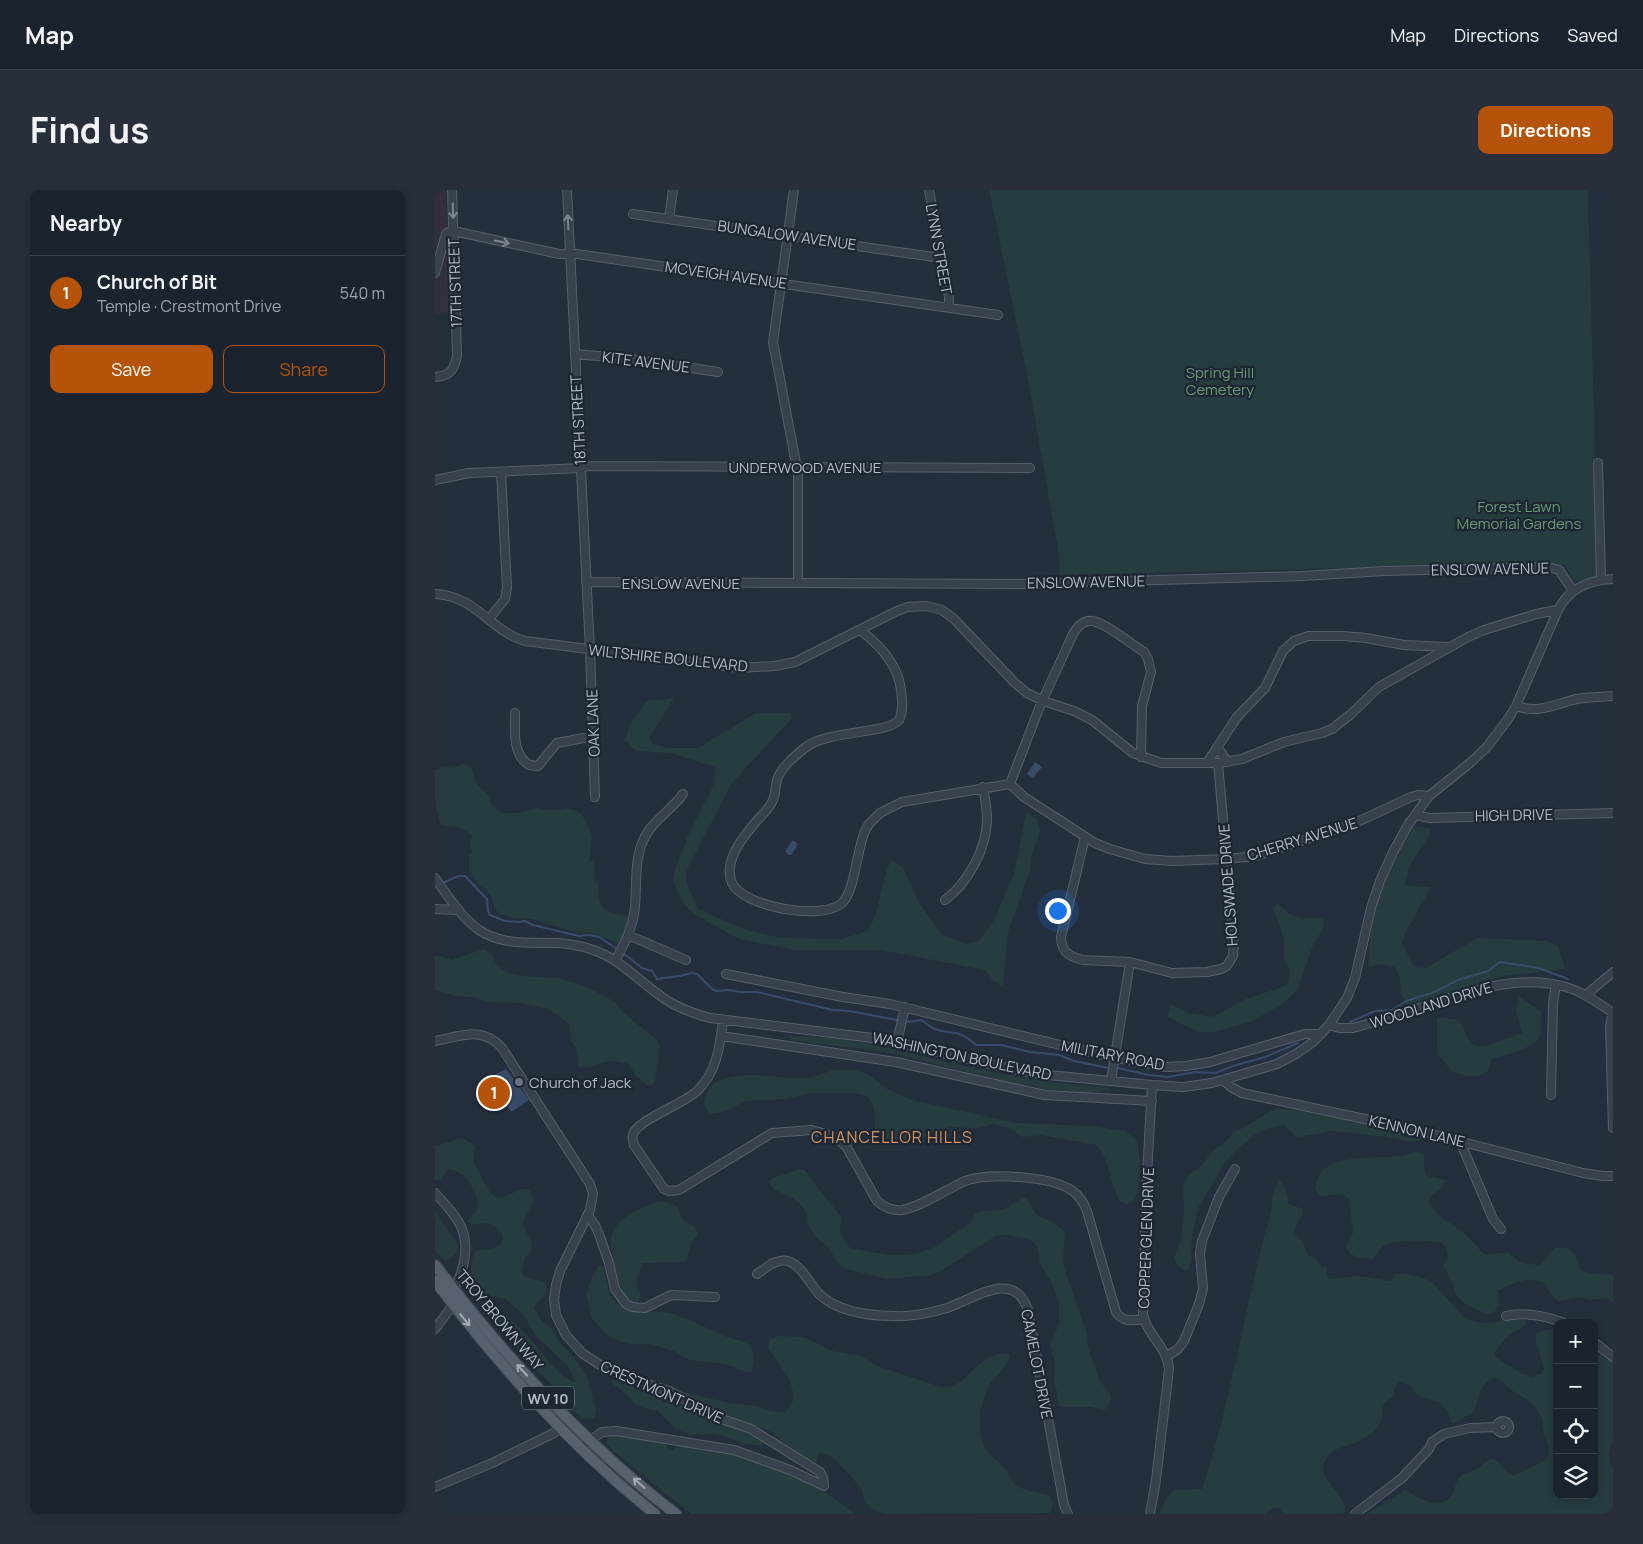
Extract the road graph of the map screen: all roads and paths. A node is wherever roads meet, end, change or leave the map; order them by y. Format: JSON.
{"nodes":[{"id":1,"x":452,"y":190,"type":"edge"},
{"id":2,"x":567,"y":190,"type":"edge"},
{"id":3,"x":673,"y":190,"type":"edge"},
{"id":4,"x":794,"y":190,"type":"edge"},
{"id":5,"x":929,"y":190,"type":"edge"},
{"id":6,"x":633,"y":214,"type":"dead end"},
{"id":7,"x":669,"y":219,"type":"junction"},
{"id":8,"x":454,"y":231,"type":"junction"},
{"id":9,"x":787,"y":236,"type":"junction"},
{"id":10,"x":570,"y":254,"type":"junction"},
{"id":11,"x":941,"y":258,"type":"junction"},
{"id":12,"x":435,"y":274,"type":"edge"},
{"id":13,"x":781,"y":283,"type":"junction"},
{"id":14,"x":949,"y":308,"type":"junction"},
{"id":15,"x":998,"y":315,"type":"dead end"},
{"id":16,"x":575,"y":354,"type":"junction"},
{"id":17,"x":718,"y":372,"type":"dead end"},
{"id":18,"x":435,"y":377,"type":"edge"},
{"id":19,"x":1598,"y":463,"type":"dead end"},
{"id":20,"x":581,"y":467,"type":"junction"},
{"id":21,"x":797,"y":468,"type":"junction"},
{"id":22,"x":1030,"y":468,"type":"dead end"},
{"id":23,"x":501,"y":472,"type":"junction"},
{"id":24,"x":435,"y":480,"type":"edge"},
{"id":25,"x":1613,"y":578,"type":"edge"},
{"id":26,"x":1601,"y":580,"type":"junction"},
{"id":27,"x":586,"y":582,"type":"junction"},
{"id":28,"x":798,"y":583,"type":"junction"},
{"id":29,"x":1573,"y":591,"type":"junction"},
{"id":30,"x":435,"y":594,"type":"edge"},
{"id":31,"x":1558,"y":610,"type":"junction"},
{"id":32,"x":489,"y":619,"type":"junction"},
{"id":33,"x":860,"y":630,"type":"junction"},
{"id":34,"x":1451,"y":647,"type":"junction"},
{"id":35,"x":590,"y":650,"type":"junction"},
{"id":36,"x":1613,"y":696,"type":"edge"},
{"id":37,"x":1043,"y":701,"type":"junction"},
{"id":38,"x":1516,"y":706,"type":"junction"},
{"id":39,"x":515,"y":713,"type":"dead end"},
{"id":40,"x":594,"y":736,"type":"junction"},
{"id":41,"x":1217,"y":747,"type":"junction"},
{"id":42,"x":1141,"y":757,"type":"junction"},
{"id":43,"x":1227,"y":762,"type":"junction"},
{"id":44,"x":1207,"y":763,"type":"junction"},
{"id":45,"x":1218,"y":763,"type":"junction"},
{"id":46,"x":1009,"y":784,"type":"junction"},
{"id":47,"x":983,"y":787,"type":"junction"},
{"id":48,"x":683,"y":794,"type":"dead end"},
{"id":49,"x":1429,"y":796,"type":"junction"},
{"id":50,"x":595,"y":797,"type":"dead end"},
{"id":51,"x":1613,"y":813,"type":"edge"},
{"id":52,"x":1415,"y":815,"type":"junction"},
{"id":53,"x":1085,"y":838,"type":"junction"},
{"id":54,"x":1226,"y":859,"type":"junction"},
{"id":55,"x":435,"y":878,"type":"edge"},
{"id":56,"x":945,"y":900,"type":"dead end"},
{"id":57,"x":435,"y":909,"type":"edge"},
{"id":58,"x":459,"y":910,"type":"junction"},
{"id":59,"x":628,"y":935,"type":"junction"},
{"id":60,"x":615,"y":960,"type":"junction"},
{"id":61,"x":686,"y":960,"type":"dead end"},
{"id":62,"x":1130,"y":962,"type":"junction"},
{"id":63,"x":1613,"y":972,"type":"edge"},
{"id":64,"x":726,"y":974,"type":"dead end"},
{"id":65,"x":1555,"y":985,"type":"junction"},
{"id":66,"x":1586,"y":995,"type":"junction"},
{"id":67,"x":905,"y":1007,"type":"junction"},
{"id":68,"x":1613,"y":1012,"type":"edge"},
{"id":69,"x":723,"y":1020,"type":"junction"},
{"id":70,"x":1329,"y":1025,"type":"junction"},
{"id":71,"x":1321,"y":1034,"type":"junction"},
{"id":72,"x":721,"y":1036,"type":"junction"},
{"id":73,"x":435,"y":1042,"type":"edge"},
{"id":74,"x":897,"y":1042,"type":"junction"},
{"id":75,"x":1115,"y":1057,"type":"junction"},
{"id":76,"x":1225,"y":1081,"type":"junction"},
{"id":77,"x":1111,"y":1082,"type":"junction"},
{"id":78,"x":1153,"y":1085,"type":"junction"},
{"id":79,"x":1551,"y":1095,"type":"dead end"},
{"id":80,"x":1152,"y":1101,"type":"junction"},
{"id":81,"x":1613,"y":1128,"type":"edge"},
{"id":82,"x":1460,"y":1141,"type":"junction"},
{"id":83,"x":1235,"y":1169,"type":"dead end"},
{"id":84,"x":1613,"y":1176,"type":"edge"},
{"id":85,"x":435,"y":1192,"type":"edge"},
{"id":86,"x":588,"y":1215,"type":"junction"},
{"id":87,"x":1501,"y":1229,"type":"dead end"},
{"id":88,"x":435,"y":1265,"type":"edge"},
{"id":89,"x":757,"y":1274,"type":"dead end"},
{"id":90,"x":435,"y":1281,"type":"edge"},
{"id":91,"x":454,"y":1290,"type":"junction"},
{"id":92,"x":715,"y":1297,"type":"dead end"},
{"id":93,"x":453,"y":1305,"type":"junction"},
{"id":94,"x":1506,"y":1316,"type":"dead end"},
{"id":95,"x":1143,"y":1318,"type":"junction"},
{"id":96,"x":1553,"y":1320,"type":"edge"},
{"id":97,"x":435,"y":1329,"type":"edge"},
{"id":98,"x":1598,"y":1345,"type":"edge"},
{"id":99,"x":1166,"y":1357,"type":"junction"},
{"id":100,"x":1613,"y":1357,"type":"edge"},
{"id":101,"x":571,"y":1421,"type":"junction"},
{"id":102,"x":1497,"y":1427,"type":"dead end"},
{"id":103,"x":561,"y":1429,"type":"junction"},
{"id":104,"x":590,"y":1440,"type":"junction"},
{"id":105,"x":580,"y":1448,"type":"junction"},
{"id":106,"x":435,"y":1487,"type":"edge"},
{"id":107,"x":655,"y":1514,"type":"edge"},
{"id":108,"x":677,"y":1514,"type":"edge"},
{"id":109,"x":1068,"y":1514,"type":"edge"},
{"id":110,"x":1150,"y":1514,"type":"edge"},
{"id":111,"x":1355,"y":1514,"type":"edge"}],
"edges":[{"from":1,"to":8,"type":"street","name":"17TH STREET","one_way":true},
{"from":10,"to":2,"type":"street","name":"18TH STREET","one_way":true},
{"from":3,"to":7,"type":"street"},
{"from":4,"to":9,"type":"street"},
{"from":5,"to":11,"type":"street","name":"LYNN STREET"},
{"from":6,"to":7,"type":"street","name":"BUNGALOW AVENUE"},
{"from":7,"to":9,"type":"street","name":"BUNGALOW AVENUE"},
{"from":8,"to":10,"type":"street","name":"MCVEIGH AVENUE","one_way":true},
{"from":8,"to":12,"type":"street"},
{"from":8,"to":18,"type":"street","name":"17TH STREET"},
{"from":9,"to":11,"type":"street","name":"BUNGALOW AVENUE"},
{"from":9,"to":13,"type":"street"},
{"from":10,"to":13,"type":"street","name":"MCVEIGH AVENUE"},
{"from":10,"to":16,"type":"street","name":"18TH STREET"},
{"from":11,"to":14,"type":"street","name":"LYNN STREET"},
{"from":13,"to":14,"type":"street","name":"MCVEIGH AVENUE"},
{"from":13,"to":21,"type":"street"},
{"from":14,"to":15,"type":"street","name":"MCVEIGH AVENUE"},
{"from":16,"to":17,"type":"street","name":"KITE AVENUE"},
{"from":16,"to":20,"type":"street","name":"18TH STREET"},
{"from":19,"to":26,"type":"street"},
{"from":20,"to":21,"type":"street","name":"UNDERWOOD AVENUE"},
{"from":20,"to":23,"type":"street","name":"UNDERWOOD AVENUE"},
{"from":20,"to":27,"type":"street","name":"18TH STREET"},
{"from":21,"to":22,"type":"street","name":"UNDERWOOD AVENUE"},
{"from":21,"to":28,"type":"street"},
{"from":23,"to":24,"type":"street","name":"UNDERWOOD AVENUE"},
{"from":23,"to":32,"type":"street"},
{"from":25,"to":26,"type":"street","name":"WASHINGTON BOULEVARD"},
{"from":26,"to":29,"type":"street","name":"WASHINGTON BOULEVARD"},
{"from":27,"to":28,"type":"street","name":"ENSLOW AVENUE"},
{"from":27,"to":35,"type":"street","name":"18TH STREET"},
{"from":28,"to":29,"type":"street","name":"ENSLOW AVENUE"},
{"from":29,"to":31,"type":"street","name":"WASHINGTON BOULEVARD"},
{"from":30,"to":32,"type":"street","name":"WILTSHIRE BOULEVARD"},
{"from":31,"to":34,"type":"street","name":"WILTSHIRE BOULEVARD"},
{"from":31,"to":38,"type":"street","name":"WASHINGTON BOULEVARD"},
{"from":32,"to":35,"type":"street","name":"WILTSHIRE BOULEVARD"},
{"from":33,"to":35,"type":"street","name":"WILTSHIRE BOULEVARD"},
{"from":33,"to":37,"type":"street","name":"WILTSHIRE BOULEVARD"},
{"from":33,"to":47,"type":"street"},
{"from":34,"to":41,"type":"street"},
{"from":34,"to":43,"type":"street","name":"WILTSHIRE BOULEVARD"},
{"from":35,"to":40,"type":"street","name":"OAK LANE"},
{"from":36,"to":38,"type":"street"},
{"from":37,"to":42,"type":"street","name":"WILTSHIRE BOULEVARD"},
{"from":37,"to":42,"type":"street"},
{"from":37,"to":46,"type":"street"},
{"from":38,"to":49,"type":"street","name":"WASHINGTON BOULEVARD"},
{"from":39,"to":40,"type":"street"},
{"from":40,"to":50,"type":"street","name":"OAK LANE"},
{"from":41,"to":43,"type":"street"},
{"from":41,"to":44,"type":"street"},
{"from":42,"to":44,"type":"street","name":"WILTSHIRE BOULEVARD"},
{"from":43,"to":45,"type":"street","name":"WILTSHIRE BOULEVARD"},
{"from":44,"to":45,"type":"street","name":"WILTSHIRE BOULEVARD"},
{"from":45,"to":54,"type":"street","name":"HOLSWADE DRIVE"},
{"from":46,"to":47,"type":"street"},
{"from":46,"to":53,"type":"street","name":"CHERRY AVENUE"},
{"from":47,"to":56,"type":"street"},
{"from":48,"to":59,"type":"street"},
{"from":49,"to":52,"type":"street","name":"WASHINGTON BOULEVARD"},
{"from":49,"to":54,"type":"street","name":"CHERRY AVENUE"},
{"from":51,"to":52,"type":"street","name":"HIGH DRIVE"},
{"from":52,"to":70,"type":"street","name":"WASHINGTON BOULEVARD"},
{"from":53,"to":54,"type":"street","name":"CHERRY AVENUE"},
{"from":53,"to":62,"type":"street"},
{"from":54,"to":62,"type":"street","name":"HOLSWADE DRIVE"},
{"from":55,"to":58,"type":"street","name":"WASHINGTON BOULEVARD"},
{"from":57,"to":58,"type":"street"},
{"from":58,"to":60,"type":"street","name":"WASHINGTON BOULEVARD"},
{"from":59,"to":60,"type":"street"},
{"from":59,"to":61,"type":"street"},
{"from":60,"to":69,"type":"street","name":"WASHINGTON BOULEVARD"},
{"from":62,"to":75,"type":"street"},
{"from":63,"to":66,"type":"street"},
{"from":64,"to":67,"type":"street","name":"MILITARY ROAD"},
{"from":65,"to":66,"type":"street","name":"WOODLAND DRIVE"},
{"from":65,"to":70,"type":"street","name":"WOODLAND DRIVE"},
{"from":65,"to":79,"type":"street"},
{"from":66,"to":68,"type":"street","name":"WOODLAND DRIVE"},
{"from":67,"to":74,"type":"street"},
{"from":67,"to":75,"type":"street","name":"MILITARY ROAD"},
{"from":68,"to":81,"type":"street"},
{"from":69,"to":72,"type":"street"},
{"from":69,"to":74,"type":"street","name":"WASHINGTON BOULEVARD"},
{"from":70,"to":71,"type":"street","name":"WASHINGTON BOULEVARD"},
{"from":71,"to":75,"type":"street","name":"MILITARY ROAD"},
{"from":71,"to":76,"type":"street","name":"WASHINGTON BOULEVARD"},
{"from":72,"to":80,"type":"street","name":"WASHINGTON BOULEVARD"},
{"from":72,"to":95,"type":"street"},
{"from":73,"to":86,"type":"street","name":"CRESTMONT DRIVE"},
{"from":74,"to":77,"type":"street","name":"WASHINGTON BOULEVARD"},
{"from":75,"to":77,"type":"street"},
{"from":76,"to":78,"type":"street","name":"WASHINGTON BOULEVARD"},
{"from":76,"to":82,"type":"street","name":"KENNON LANE"},
{"from":77,"to":78,"type":"street","name":"WASHINGTON BOULEVARD"},
{"from":78,"to":80,"type":"street","name":"COPPER GLEN DRIVE"},
{"from":80,"to":95,"type":"street","name":"COPPER GLEN DRIVE"},
{"from":82,"to":84,"type":"street","name":"KENNON LANE"},
{"from":82,"to":87,"type":"street"},
{"from":83,"to":99,"type":"street"},
{"from":85,"to":91,"type":"street"},
{"from":86,"to":92,"type":"street"},
{"from":86,"to":104,"type":"street","name":"CRESTMONT DRIVE"},
{"from":88,"to":91,"type":"main road","name":"TROY BROWN WAY","number":"WV 10"},
{"from":89,"to":109,"type":"street","name":"CAMELOT DRIVE"},
{"from":90,"to":93,"type":"main road","name":"TROY BROWN WAY","number":"WV 10"},
{"from":101,"to":91,"type":"main road","name":"TROY BROWN WAY","number":"WV 10","one_way":true},
{"from":93,"to":97,"type":"street"},
{"from":93,"to":103,"type":"main road","name":"TROY BROWN WAY","number":"WV 10","one_way":true},
{"from":94,"to":96,"type":"street"},
{"from":95,"to":99,"type":"street","name":"COPPER GLEN DRIVE"},
{"from":98,"to":100,"type":"street"},
{"from":99,"to":110,"type":"street"},
{"from":101,"to":103,"type":"street"},
{"from":101,"to":104,"type":"main road","name":"TROY BROWN WAY","number":"WV 10"},
{"from":102,"to":111,"type":"street"},
{"from":103,"to":105,"type":"main road","name":"TROY BROWN WAY","number":"WV 10"},
{"from":103,"to":106,"type":"street"},
{"from":104,"to":105,"type":"street","name":"CRESTMONT DRIVE"},
{"from":108,"to":104,"type":"main road","name":"TROY BROWN WAY","number":"WV 10","one_way":true},
{"from":105,"to":107,"type":"main road","name":"TROY BROWN WAY","number":"WV 10"}]}
